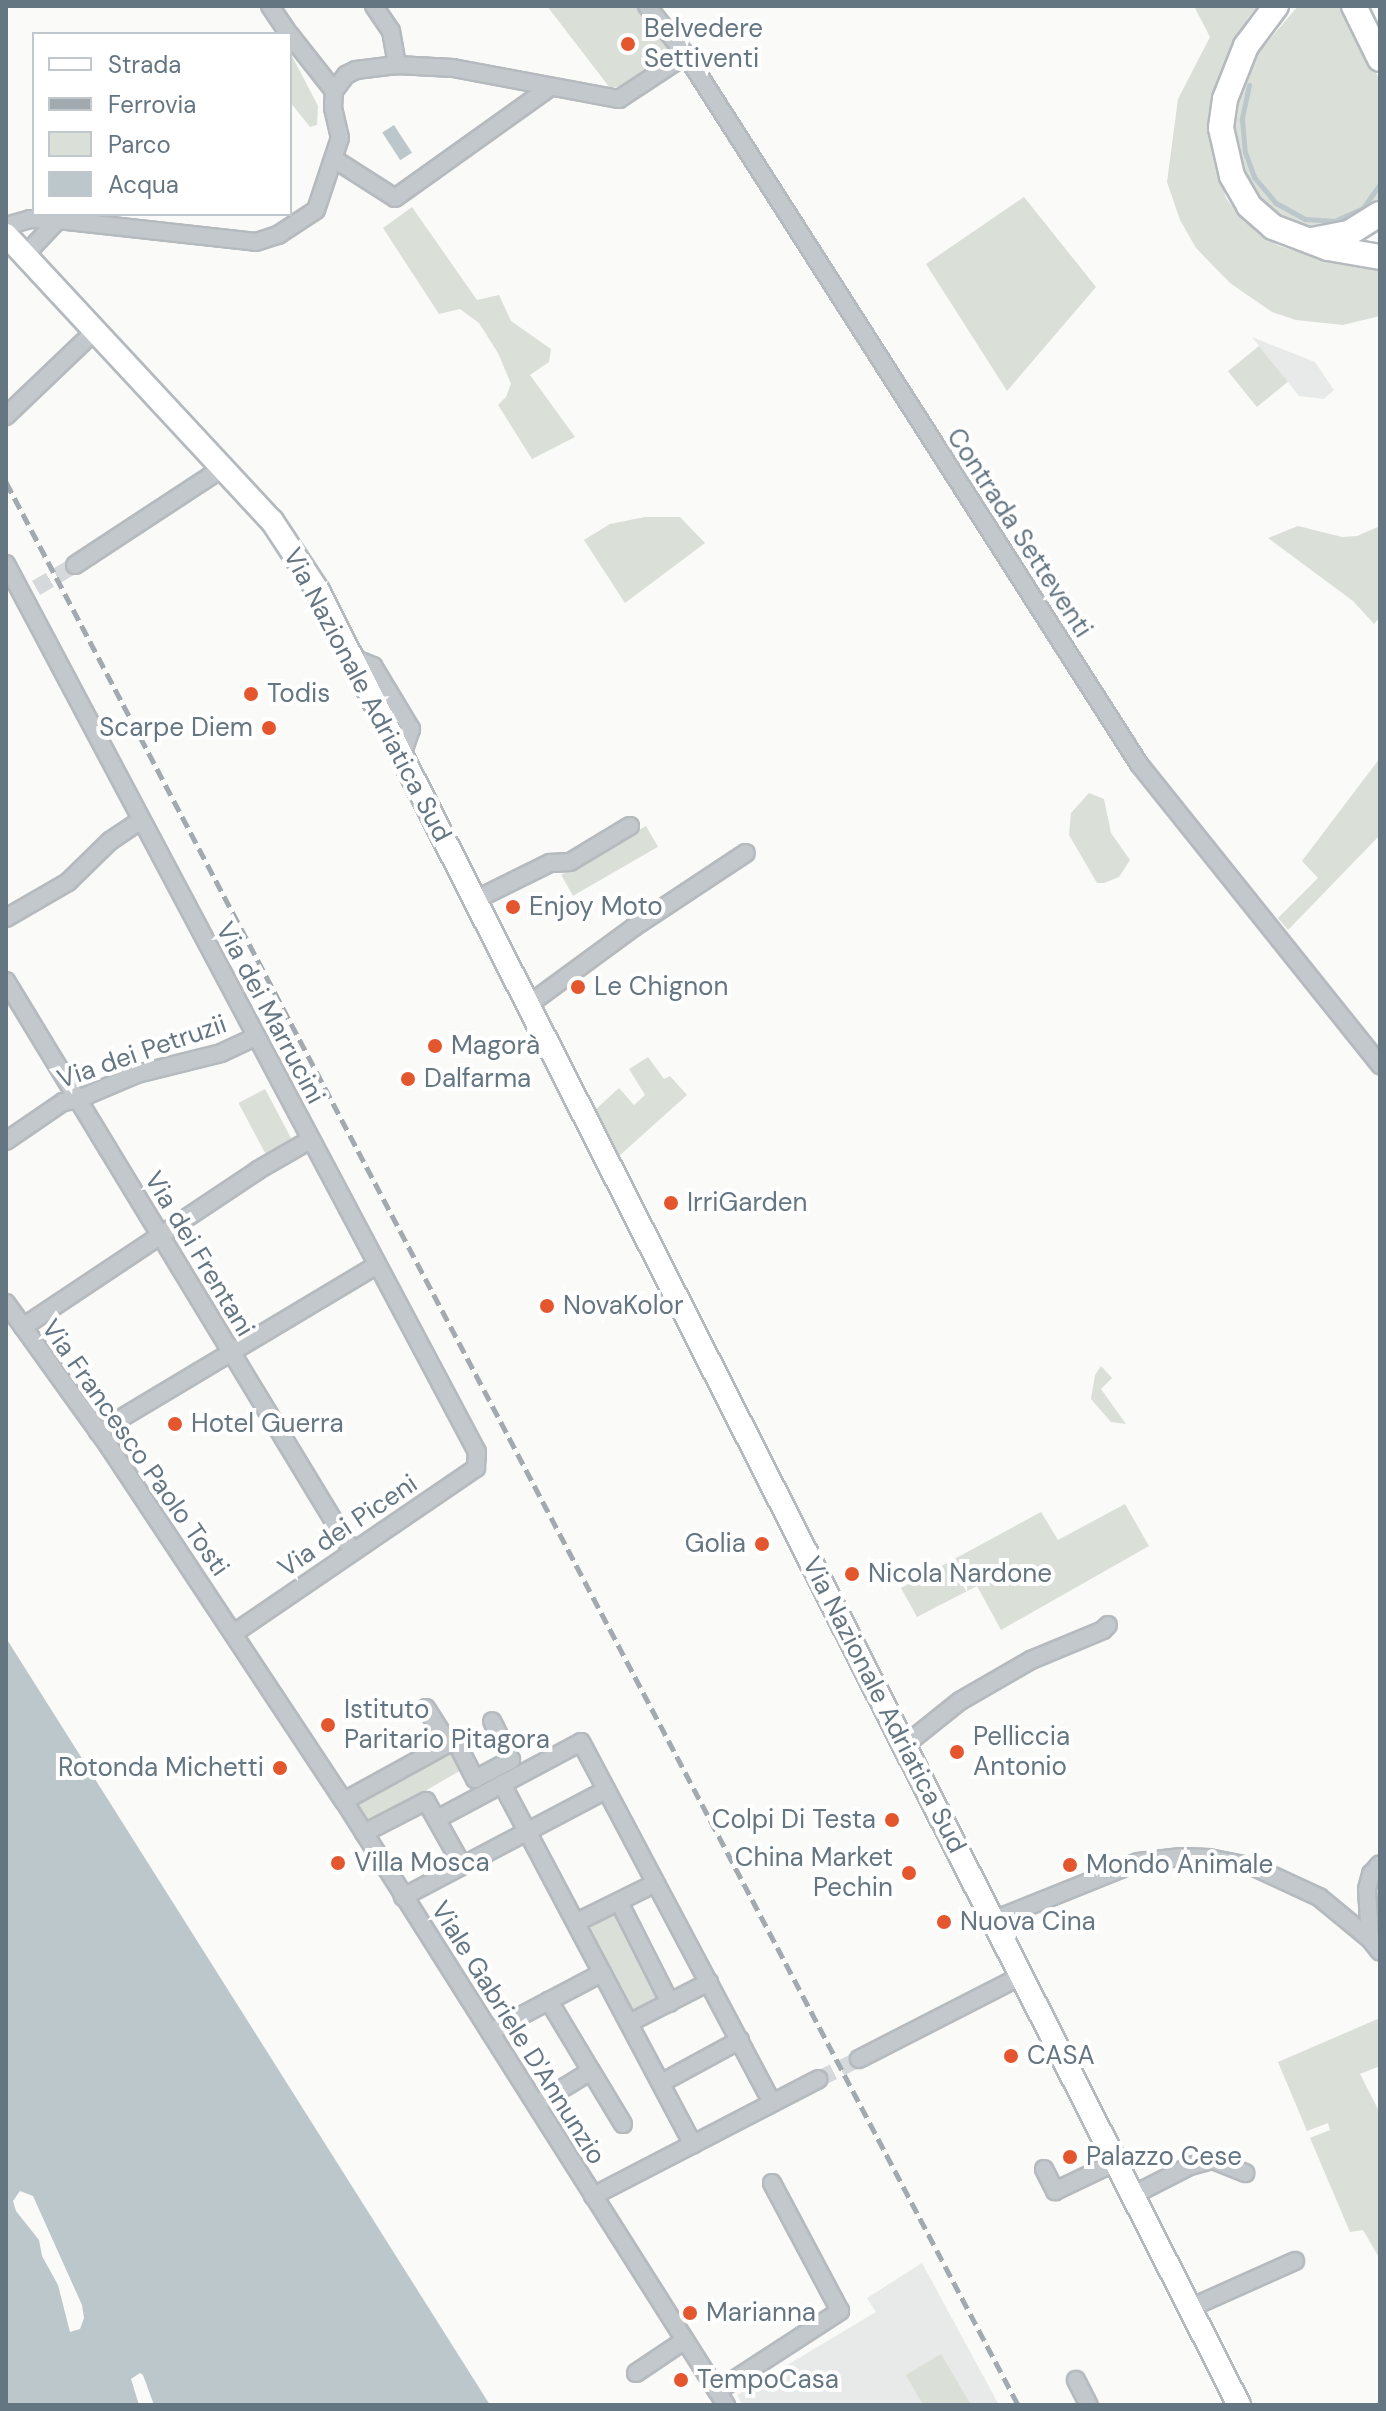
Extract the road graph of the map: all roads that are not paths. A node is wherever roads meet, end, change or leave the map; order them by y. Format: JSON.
{"nodes":[{"id":1,"x":270,"y":6,"type":"edge"},
{"id":2,"x":374,"y":6,"type":"edge"},
{"id":3,"x":647,"y":6,"type":"edge"},
{"id":4,"x":1276,"y":6,"type":"edge"},
{"id":5,"x":1354,"y":6,"type":"edge"},
{"id":6,"x":1369,"y":6,"type":"edge"},
{"id":7,"x":1380,"y":28,"type":"edge"},
{"id":8,"x":288,"y":32,"type":"edge"},
{"id":9,"x":292,"y":38,"type":"edge"},
{"id":10,"x":686,"y":55,"type":"junction"},
{"id":11,"x":1380,"y":59,"type":"edge"},
{"id":12,"x":397,"y":65,"type":"junction"},
{"id":13,"x":548,"y":89,"type":"junction"},
{"id":14,"x":334,"y":91,"type":"junction"},
{"id":15,"x":334,"y":159,"type":"junction"},
{"id":16,"x":1380,"y":214,"type":"edge"},
{"id":17,"x":58,"y":220,"type":"junction"},
{"id":18,"x":6,"y":226,"type":"edge"},
{"id":19,"x":6,"y":235,"type":"edge"},
{"id":20,"x":1310,"y":241,"type":"junction"},
{"id":21,"x":25,"y":255,"type":"junction"},
{"id":22,"x":1380,"y":257,"type":"edge"},
{"id":23,"x":96,"y":330,"type":"junction"},
{"id":24,"x":6,"y":416,"type":"edge"},
{"id":25,"x":224,"y":467,"type":"junction"},
{"id":26,"x":6,"y":564,"type":"edge"},
{"id":27,"x":75,"y":565,"type":"tunnel mouth"},
{"id":28,"x":141,"y":820,"type":"junction"},
{"id":29,"x":630,"y":826,"type":"dead end"},
{"id":30,"x":746,"y":853,"type":"dead end"},
{"id":31,"x":475,"y":900,"type":"junction"},
{"id":32,"x":6,"y":918,"type":"edge"},
{"id":33,"x":6,"y":981,"type":"edge"},
{"id":34,"x":528,"y":1005,"type":"junction"},
{"id":35,"x":255,"y":1037,"type":"junction"},
{"id":36,"x":1380,"y":1065,"type":"edge"},
{"id":37,"x":76,"y":1100,"type":"junction"},
{"id":38,"x":310,"y":1140,"type":"junction"},
{"id":39,"x":6,"y":1141,"type":"edge"},
{"id":40,"x":162,"y":1235,"type":"junction"},
{"id":41,"x":377,"y":1265,"type":"junction"},
{"id":42,"x":6,"y":1303,"type":"edge"},
{"id":43,"x":23,"y":1327,"type":"junction"},
{"id":44,"x":231,"y":1354,"type":"junction"},
{"id":45,"x":98,"y":1432,"type":"junction"},
{"id":46,"x":477,"y":1452,"type":"joint"},
{"id":47,"x":352,"y":1551,"type":"junction"},
{"id":48,"x":1108,"y":1625,"type":"dead end"},
{"id":49,"x":229,"y":1626,"type":"junction"},
{"id":50,"x":426,"y":1708,"type":"dead end"},
{"id":51,"x":492,"y":1721,"type":"dead end"},
{"id":52,"x":449,"y":1744,"type":"junction"},
{"id":53,"x":905,"y":1745,"type":"junction"},
{"id":54,"x":502,"y":1784,"type":"junction"},
{"id":55,"x":606,"y":1790,"type":"junction"},
{"id":56,"x":344,"y":1801,"type":"junction"},
{"id":57,"x":437,"y":1819,"type":"junction"},
{"id":58,"x":364,"y":1833,"type":"junction"},
{"id":59,"x":525,"y":1833,"type":"junction"},
{"id":60,"x":1380,"y":1864,"type":"edge"},
{"id":61,"x":462,"y":1865,"type":"junction"},
{"id":62,"x":654,"y":1884,"type":"junction"},
{"id":63,"x":403,"y":1897,"type":"junction"},
{"id":64,"x":619,"y":1902,"type":"junction"},
{"id":65,"x":994,"y":1920,"type":"junction"},
{"id":66,"x":577,"y":1922,"type":"junction"},
{"id":67,"x":1375,"y":1946,"type":"edge"},
{"id":68,"x":602,"y":1973,"type":"junction"},
{"id":69,"x":1021,"y":1976,"type":"junction"},
{"id":70,"x":709,"y":1982,"type":"junction"},
{"id":71,"x":549,"y":2001,"type":"junction"},
{"id":72,"x":670,"y":2003,"type":"junction"},
{"id":73,"x":629,"y":2023,"type":"junction"},
{"id":74,"x":490,"y":2032,"type":"junction"},
{"id":75,"x":740,"y":2040,"type":"junction"},
{"id":76,"x":859,"y":2059,"type":"tunnel mouth"},
{"id":77,"x":591,"y":2071,"type":"junction"},
{"id":78,"x":819,"y":2079,"type":"tunnel mouth"},
{"id":79,"x":661,"y":2083,"type":"junction"},
{"id":80,"x":772,"y":2102,"type":"junction"},
{"id":81,"x":537,"y":2104,"type":"junction"},
{"id":82,"x":623,"y":2124,"type":"dead end"},
{"id":83,"x":693,"y":2145,"type":"junction"},
{"id":84,"x":1116,"y":2162,"type":"junction"},
{"id":85,"x":1044,"y":2169,"type":"dead end"},
{"id":86,"x":1246,"y":2173,"type":"dead end"},
{"id":87,"x":772,"y":2183,"type":"dead end"},
{"id":88,"x":1133,"y":2195,"type":"junction"},
{"id":89,"x":593,"y":2196,"type":"junction"},
{"id":90,"x":1295,"y":2261,"type":"dead end"},
{"id":91,"x":1190,"y":2308,"type":"junction"},
{"id":92,"x":685,"y":2340,"type":"junction"},
{"id":93,"x":636,"y":2373,"type":"dead end"},
{"id":94,"x":1076,"y":2380,"type":"dead end"},
{"id":95,"x":722,"y":2398,"type":"edge"},
{"id":96,"x":1089,"y":2405,"type":"edge"},
{"id":97,"x":1239,"y":2405,"type":"edge"}],
"edges":[{"from":1,"to":8,"type":"street"},
{"from":2,"to":12,"type":"street"},
{"from":3,"to":10,"type":"street","name":"Contrada Setteventi"},
{"from":4,"to":20,"type":"highway"},
{"from":5,"to":11,"type":"highway"},
{"from":6,"to":7,"type":"highway"},
{"from":9,"to":14,"type":"street"},
{"from":10,"to":13,"type":"street"},
{"from":10,"to":36,"type":"street","name":"Contrada Setteventi"},
{"from":12,"to":13,"type":"street"},
{"from":12,"to":14,"type":"street"},
{"from":13,"to":15,"type":"street"},
{"from":14,"to":15,"type":"street"},
{"from":15,"to":17,"type":"street"},
{"from":16,"to":20,"type":"highway"},
{"from":17,"to":18,"type":"street"},
{"from":17,"to":21,"type":"street"},
{"from":19,"to":21,"type":"main road","name":"Via Nazionale Adriatica Sud"},
{"from":20,"to":22,"type":"highway"},
{"from":21,"to":23,"type":"main road","name":"Via Nazionale Adriatica Sud"},
{"from":23,"to":24,"type":"street"},
{"from":23,"to":25,"type":"main road","name":"Via Nazionale Adriatica Sud"},
{"from":25,"to":27,"type":"street"},
{"from":25,"to":31,"type":"main road","name":"Via Nazionale Adriatica Sud"},
{"from":26,"to":28,"type":"street","name":"Via dei Marrucini"},
{"from":28,"to":32,"type":"street"},
{"from":28,"to":35,"type":"street","name":"Via dei Marrucini"},
{"from":29,"to":31,"type":"street"},
{"from":30,"to":34,"type":"street"},
{"from":31,"to":34,"type":"main road","name":"Via Nazionale Adriatica Sud"},
{"from":33,"to":37,"type":"street","name":"Via dei Frentani"},
{"from":34,"to":53,"type":"main road","name":"Via Nazionale Adriatica Sud"},
{"from":35,"to":37,"type":"street","name":"Via dei Petruzii"},
{"from":35,"to":38,"type":"street","name":"Via dei Marrucini"},
{"from":37,"to":39,"type":"street","name":"Via dei Petruzii"},
{"from":37,"to":40,"type":"street","name":"Via dei Frentani"},
{"from":38,"to":40,"type":"street"},
{"from":38,"to":41,"type":"street","name":"Via dei Marrucini"},
{"from":40,"to":43,"type":"street"},
{"from":40,"to":44,"type":"street","name":"Via dei Frentani"},
{"from":41,"to":44,"type":"street"},
{"from":41,"to":46,"type":"street","name":"Via dei Marrucini"},
{"from":42,"to":43,"type":"street","name":"Via Francesco Paolo Tosti"},
{"from":43,"to":45,"type":"street","name":"Via Francesco Paolo Tosti"},
{"from":44,"to":45,"type":"street"},
{"from":44,"to":47,"type":"street","name":"Via dei Frentani"},
{"from":45,"to":49,"type":"street","name":"Via Francesco Paolo Tosti"},
{"from":46,"to":47,"type":"street","name":"Via dei Piceni"},
{"from":47,"to":49,"type":"street","name":"Via dei Piceni"},
{"from":48,"to":53,"type":"street"},
{"from":49,"to":56,"type":"street","name":"Viale Gabriele D'Annunzio"},
{"from":50,"to":52,"type":"street"},
{"from":51,"to":52,"type":"street"},
{"from":52,"to":56,"type":"street"},
{"from":53,"to":65,"type":"main road","name":"Via Nazionale Adriatica Sud"},
{"from":54,"to":55,"type":"street"},
{"from":54,"to":57,"type":"street"},
{"from":54,"to":59,"type":"street"},
{"from":55,"to":59,"type":"street"},
{"from":55,"to":62,"type":"street"},
{"from":56,"to":58,"type":"street","name":"Viale Gabriele D'Annunzio"},
{"from":57,"to":58,"type":"street"},
{"from":57,"to":61,"type":"street"},
{"from":58,"to":63,"type":"street","name":"Viale Gabriele D'Annunzio"},
{"from":59,"to":61,"type":"street"},
{"from":59,"to":66,"type":"street"},
{"from":60,"to":67,"type":"street"},
{"from":61,"to":63,"type":"street"},
{"from":62,"to":64,"type":"street"},
{"from":62,"to":70,"type":"street"},
{"from":63,"to":74,"type":"street","name":"Viale Gabriele D'Annunzio"},
{"from":64,"to":66,"type":"street"},
{"from":64,"to":72,"type":"street"},
{"from":65,"to":67,"type":"street"},
{"from":65,"to":69,"type":"main road","name":"Via Nazionale Adriatica Sud"},
{"from":66,"to":68,"type":"street"},
{"from":68,"to":71,"type":"street"},
{"from":68,"to":73,"type":"street"},
{"from":69,"to":76,"type":"street"},
{"from":69,"to":84,"type":"main road","name":"Via Nazionale Adriatica Sud"},
{"from":70,"to":72,"type":"street"},
{"from":70,"to":75,"type":"street"},
{"from":71,"to":74,"type":"street"},
{"from":71,"to":77,"type":"street"},
{"from":72,"to":73,"type":"street"},
{"from":73,"to":79,"type":"street"},
{"from":74,"to":81,"type":"street","name":"Viale Gabriele D'Annunzio"},
{"from":75,"to":79,"type":"street"},
{"from":75,"to":80,"type":"street"},
{"from":77,"to":81,"type":"street"},
{"from":77,"to":82,"type":"street"},
{"from":78,"to":80,"type":"street"},
{"from":79,"to":83,"type":"street"},
{"from":80,"to":83,"type":"street"},
{"from":81,"to":89,"type":"street","name":"Viale Gabriele D'Annunzio"},
{"from":83,"to":89,"type":"street"},
{"from":84,"to":85,"type":"street"},
{"from":84,"to":88,"type":"main road","name":"Via Nazionale Adriatica Sud"},
{"from":86,"to":88,"type":"street"},
{"from":87,"to":95,"type":"street","name":"Viale Gabriele D'Annunzio"},
{"from":88,"to":91,"type":"main road","name":"Via Nazionale Adriatica Sud"},
{"from":89,"to":92,"type":"street","name":"Viale Gabriele D'Annunzio"},
{"from":90,"to":91,"type":"street"},
{"from":91,"to":97,"type":"main road","name":"Via Nazionale Adriatica Sud"},
{"from":92,"to":93,"type":"street"},
{"from":92,"to":95,"type":"street","name":"Viale Gabriele D'Annunzio"},
{"from":94,"to":96,"type":"street"}]}
